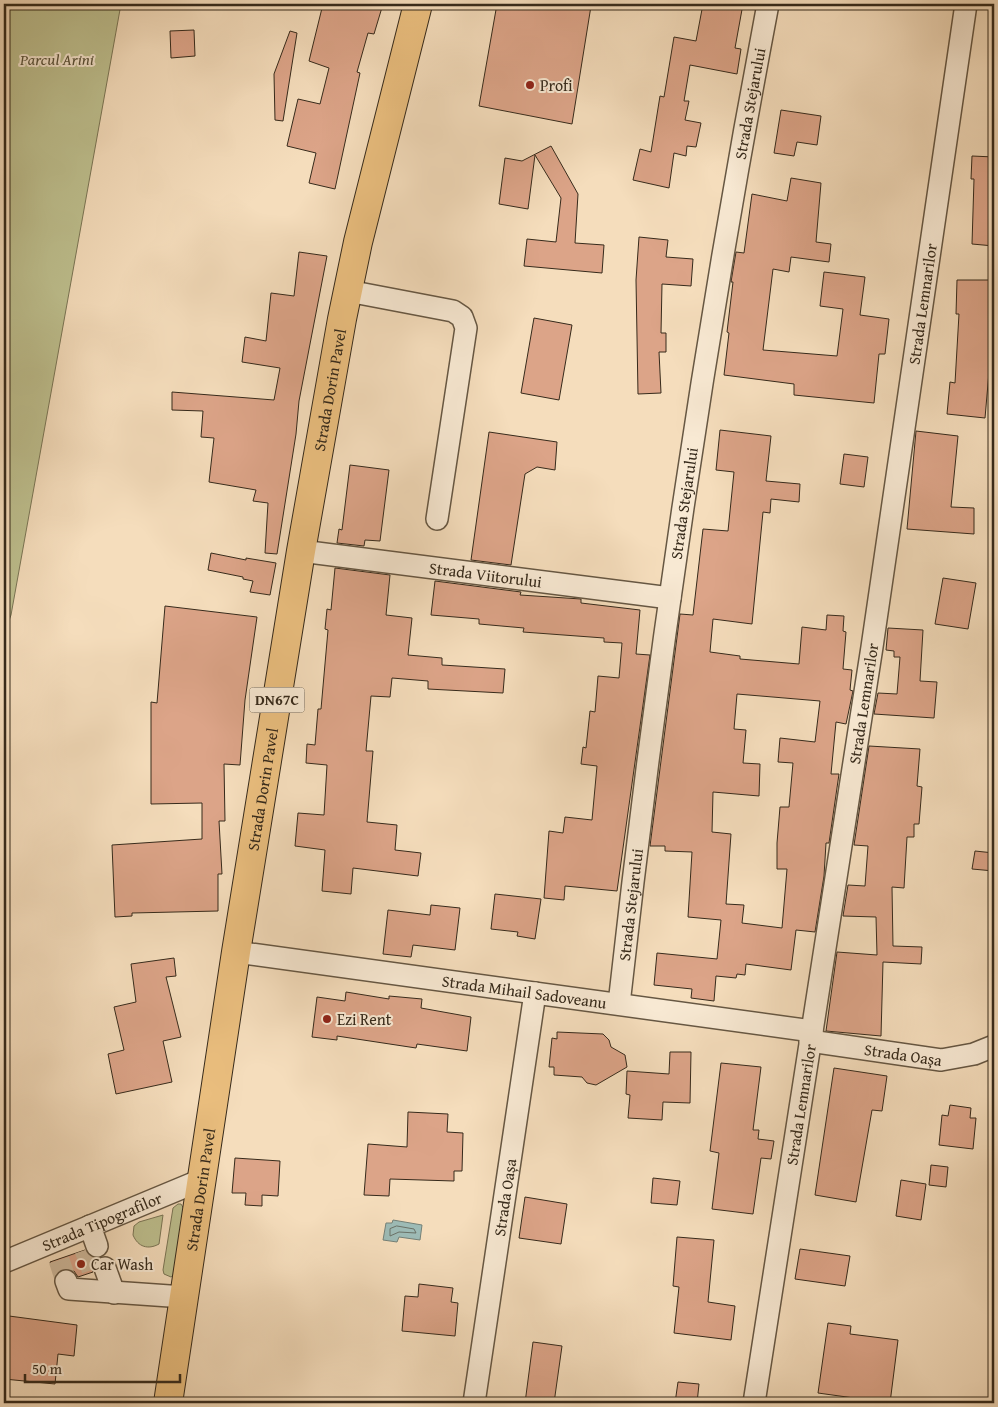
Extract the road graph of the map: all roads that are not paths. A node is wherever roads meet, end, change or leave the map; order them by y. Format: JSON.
{"nodes":[{"id":1,"x":418,"y":4,"type":"edge"},
{"id":2,"x":768,"y":4,"type":"edge"},
{"id":3,"x":966,"y":4,"type":"edge"},
{"id":4,"x":348,"y":291,"type":"junction"},
{"id":5,"x":437,"y":519,"type":"dead end"},
{"id":6,"x":301,"y":551,"type":"junction"},
{"id":7,"x":670,"y":598,"type":"junction"},
{"id":8,"x":236,"y":952,"type":"junction"},
{"id":9,"x":535,"y":993,"type":"junction"},
{"id":10,"x":619,"y":1004,"type":"junction"},
{"id":11,"x":811,"y":1036,"type":"junction"},
{"id":12,"x":994,"y":1046,"type":"edge"},
{"id":13,"x":201,"y":1180,"type":"junction"},
{"id":14,"x":4,"y":1262,"type":"edge"},
{"id":15,"x":91,"y":1282,"type":"dead end"},
{"id":16,"x":184,"y":1298,"type":"junction"},
{"id":17,"x":168,"y":1403,"type":"edge"},
{"id":18,"x":474,"y":1403,"type":"edge"},
{"id":19,"x":754,"y":1403,"type":"edge"}],
"edges":[{"from":1,"to":4,"type":"main road","name":"Strada Dorin Pavel","number":"DN67C"},
{"from":2,"to":7,"type":"street","name":"Strada Stejarului"},
{"from":3,"to":11,"type":"street","name":"Strada Lemnarilor"},
{"from":4,"to":5,"type":"street"},
{"from":4,"to":6,"type":"main road","name":"Strada Dorin Pavel","number":"DN67C"},
{"from":6,"to":7,"type":"street","name":"Strada Viitorului"},
{"from":6,"to":8,"type":"main road","name":"Strada Dorin Pavel","number":"DN67C"},
{"from":7,"to":10,"type":"street","name":"Strada Stejarului"},
{"from":8,"to":9,"type":"street","name":"Strada Mihail Sadoveanu"},
{"from":8,"to":13,"type":"main road","name":"Strada Dorin Pavel","number":"DN67C"},
{"from":9,"to":10,"type":"street","name":"Strada Mihail Sadoveanu"},
{"from":9,"to":18,"type":"street","name":"Strada Oașa"},
{"from":10,"to":11,"type":"street","name":"Strada Mihail Sadoveanu"},
{"from":11,"to":12,"type":"street","name":"Strada Oașa"},
{"from":11,"to":19,"type":"street","name":"Strada Lemnarilor"},
{"from":13,"to":14,"type":"street","name":"Strada Tipografilor"},
{"from":13,"to":16,"type":"main road","name":"Strada Dorin Pavel","number":"DN67C"},
{"from":15,"to":16,"type":"street"},
{"from":16,"to":17,"type":"main road","name":"Strada Dorin Pavel","number":"DN67C"}]}
